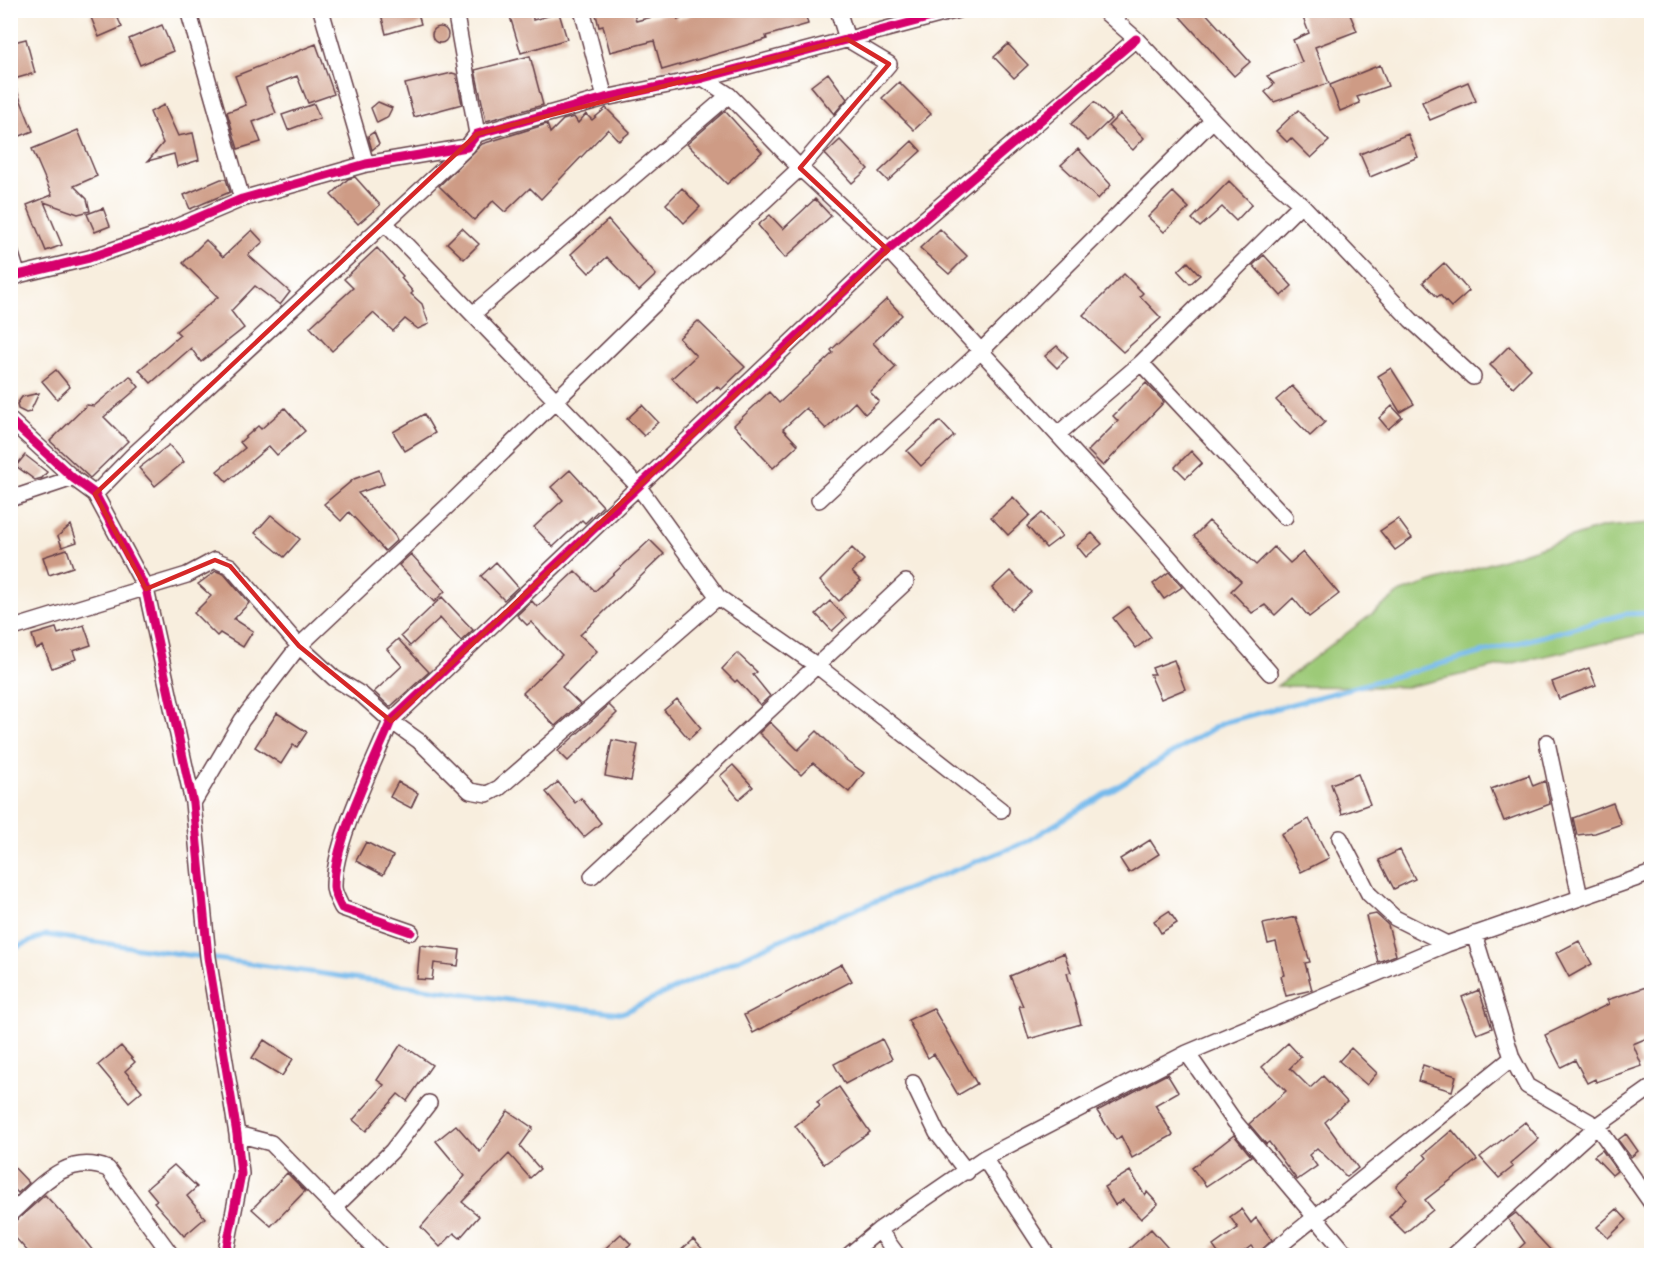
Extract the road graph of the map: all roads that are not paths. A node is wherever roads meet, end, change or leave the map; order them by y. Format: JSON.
{"nodes":[{"id":1,"x":188,"y":10,"type":"edge"},
{"id":2,"x":321,"y":10,"type":"edge"},
{"id":3,"x":455,"y":10,"type":"edge"},
{"id":4,"x":582,"y":10,"type":"edge"},
{"id":5,"x":838,"y":10,"type":"edge"},
{"id":6,"x":958,"y":10,"type":"edge"},
{"id":7,"x":1103,"y":10,"type":"edge"},
{"id":8,"x":847,"y":39,"type":"junction"},
{"id":9,"x":1136,"y":39,"type":"junction"},
{"id":10,"x":703,"y":78,"type":"junction"},
{"id":11,"x":729,"y":95,"type":"junction"},
{"id":12,"x":605,"y":98,"type":"junction"},
{"id":13,"x":1213,"y":120,"type":"junction"},
{"id":14,"x":477,"y":134,"type":"junction"},
{"id":15,"x":467,"y":147,"type":"junction"},
{"id":16,"x":366,"y":164,"type":"junction"},
{"id":17,"x":800,"y":168,"type":"junction"},
{"id":18,"x":242,"y":199,"type":"junction"},
{"id":19,"x":1301,"y":204,"type":"junction"},
{"id":20,"x":386,"y":224,"type":"junction"},
{"id":21,"x":888,"y":250,"type":"junction"},
{"id":22,"x":10,"y":251,"type":"edge"},
{"id":23,"x":14,"y":277,"type":"edge"},
{"id":24,"x":474,"y":314,"type":"junction"},
{"id":25,"x":981,"y":351,"type":"junction"},
{"id":26,"x":1141,"y":363,"type":"junction"},
{"id":27,"x":1473,"y":377,"type":"dead end"},
{"id":28,"x":557,"y":399,"type":"junction"},
{"id":29,"x":10,"y":420,"type":"edge"},
{"id":30,"x":1058,"y":434,"type":"junction"},
{"id":31,"x":73,"y":478,"type":"junction"},
{"id":32,"x":638,"y":486,"type":"junction"},
{"id":33,"x":95,"y":494,"type":"junction"},
{"id":34,"x":10,"y":499,"type":"edge"},
{"id":35,"x":819,"y":500,"type":"dead end"},
{"id":36,"x":1285,"y":517,"type":"dead end"},
{"id":37,"x":906,"y":582,"type":"dead end"},
{"id":38,"x":146,"y":589,"type":"junction"},
{"id":39,"x":718,"y":597,"type":"junction"},
{"id":40,"x":10,"y":629,"type":"edge"},
{"id":41,"x":299,"y":646,"type":"junction"},
{"id":42,"x":816,"y":665,"type":"junction"},
{"id":43,"x":1270,"y":673,"type":"dead end"},
{"id":44,"x":391,"y":721,"type":"junction"},
{"id":45,"x":1547,"y":742,"type":"dead end"},
{"id":46,"x":193,"y":803,"type":"junction"},
{"id":47,"x":1001,"y":810,"type":"dead end"},
{"id":48,"x":1340,"y":838,"type":"dead end"},
{"id":49,"x":1652,"y":873,"type":"edge"},
{"id":50,"x":592,"y":876,"type":"dead end"},
{"id":51,"x":1580,"y":897,"type":"junction"},
{"id":52,"x":411,"y":932,"type":"dead end"},
{"id":53,"x":1474,"y":934,"type":"junction"},
{"id":54,"x":1447,"y":944,"type":"junction"},
{"id":55,"x":1187,"y":1053,"type":"junction"},
{"id":56,"x":1512,"y":1058,"type":"junction"},
{"id":57,"x":913,"y":1083,"type":"dead end"},
{"id":58,"x":1652,"y":1087,"type":"edge"},
{"id":59,"x":429,"y":1103,"type":"dead end"},
{"id":60,"x":1597,"y":1126,"type":"junction"},
{"id":61,"x":237,"y":1134,"type":"junction"},
{"id":62,"x":984,"y":1158,"type":"junction"},
{"id":63,"x":967,"y":1172,"type":"junction"},
{"id":64,"x":1652,"y":1204,"type":"edge"},
{"id":65,"x":335,"y":1207,"type":"junction"},
{"id":66,"x":10,"y":1214,"type":"edge"},
{"id":67,"x":1316,"y":1215,"type":"junction"},
{"id":68,"x":879,"y":1230,"type":"junction"},
{"id":69,"x":171,"y":1256,"type":"edge"},
{"id":70,"x":225,"y":1256,"type":"edge"},
{"id":71,"x":382,"y":1256,"type":"edge"},
{"id":72,"x":848,"y":1256,"type":"edge"},
{"id":73,"x":898,"y":1256,"type":"edge"},
{"id":74,"x":1048,"y":1256,"type":"edge"},
{"id":75,"x":1267,"y":1256,"type":"edge"},
{"id":76,"x":1348,"y":1256,"type":"edge"},
{"id":77,"x":1452,"y":1256,"type":"edge"}],
"edges":[{"from":1,"to":18,"type":"street"},
{"from":2,"to":16,"type":"street"},
{"from":3,"to":14,"type":"street"},
{"from":4,"to":12,"type":"street"},
{"from":5,"to":8,"type":"street"},
{"from":6,"to":8,"type":"street"},
{"from":7,"to":9,"type":"street"},
{"from":8,"to":10,"type":"street"},
{"from":8,"to":17,"type":"street"},
{"from":9,"to":13,"type":"street"},
{"from":9,"to":21,"type":"street"},
{"from":10,"to":11,"type":"street"},
{"from":10,"to":12,"type":"street"},
{"from":11,"to":17,"type":"street"},
{"from":11,"to":24,"type":"street"},
{"from":12,"to":14,"type":"street"},
{"from":13,"to":19,"type":"street"},
{"from":13,"to":25,"type":"street"},
{"from":14,"to":15,"type":"street"},
{"from":15,"to":16,"type":"street"},
{"from":15,"to":20,"type":"street"},
{"from":16,"to":18,"type":"street"},
{"from":17,"to":21,"type":"street"},
{"from":17,"to":28,"type":"street"},
{"from":18,"to":23,"type":"street"},
{"from":19,"to":26,"type":"street"},
{"from":19,"to":27,"type":"street"},
{"from":20,"to":24,"type":"street"},
{"from":20,"to":33,"type":"street"},
{"from":21,"to":25,"type":"street"},
{"from":21,"to":32,"type":"street"},
{"from":22,"to":23,"type":"street"},
{"from":24,"to":28,"type":"street"},
{"from":25,"to":30,"type":"street"},
{"from":25,"to":35,"type":"street"},
{"from":26,"to":30,"type":"street"},
{"from":26,"to":36,"type":"street"},
{"from":28,"to":32,"type":"street"},
{"from":28,"to":41,"type":"street"},
{"from":29,"to":31,"type":"street"},
{"from":30,"to":43,"type":"street"},
{"from":31,"to":33,"type":"street"},
{"from":31,"to":34,"type":"street"},
{"from":32,"to":39,"type":"street"},
{"from":32,"to":44,"type":"street"},
{"from":33,"to":38,"type":"street"},
{"from":37,"to":42,"type":"street"},
{"from":38,"to":40,"type":"street"},
{"from":38,"to":41,"type":"street"},
{"from":38,"to":46,"type":"street"},
{"from":39,"to":42,"type":"street"},
{"from":39,"to":44,"type":"street"},
{"from":41,"to":44,"type":"street"},
{"from":41,"to":46,"type":"street"},
{"from":42,"to":47,"type":"street"},
{"from":42,"to":50,"type":"street"},
{"from":44,"to":52,"type":"street"},
{"from":45,"to":51,"type":"street"},
{"from":46,"to":61,"type":"street"},
{"from":48,"to":54,"type":"street"},
{"from":49,"to":51,"type":"street"},
{"from":51,"to":53,"type":"street"},
{"from":53,"to":54,"type":"street"},
{"from":53,"to":56,"type":"street"},
{"from":54,"to":55,"type":"street"},
{"from":55,"to":62,"type":"street"},
{"from":55,"to":67,"type":"street"},
{"from":56,"to":60,"type":"street"},
{"from":56,"to":67,"type":"street"},
{"from":57,"to":63,"type":"street"},
{"from":58,"to":60,"type":"street"},
{"from":59,"to":65,"type":"street"},
{"from":60,"to":64,"type":"street"},
{"from":60,"to":77,"type":"street"},
{"from":61,"to":65,"type":"street"},
{"from":61,"to":70,"type":"street"},
{"from":62,"to":63,"type":"street"},
{"from":62,"to":74,"type":"street"},
{"from":63,"to":68,"type":"street"},
{"from":65,"to":71,"type":"street"},
{"from":66,"to":69,"type":"street"},
{"from":67,"to":75,"type":"street"},
{"from":67,"to":76,"type":"street"},
{"from":68,"to":72,"type":"street"},
{"from":68,"to":73,"type":"street"}]}
